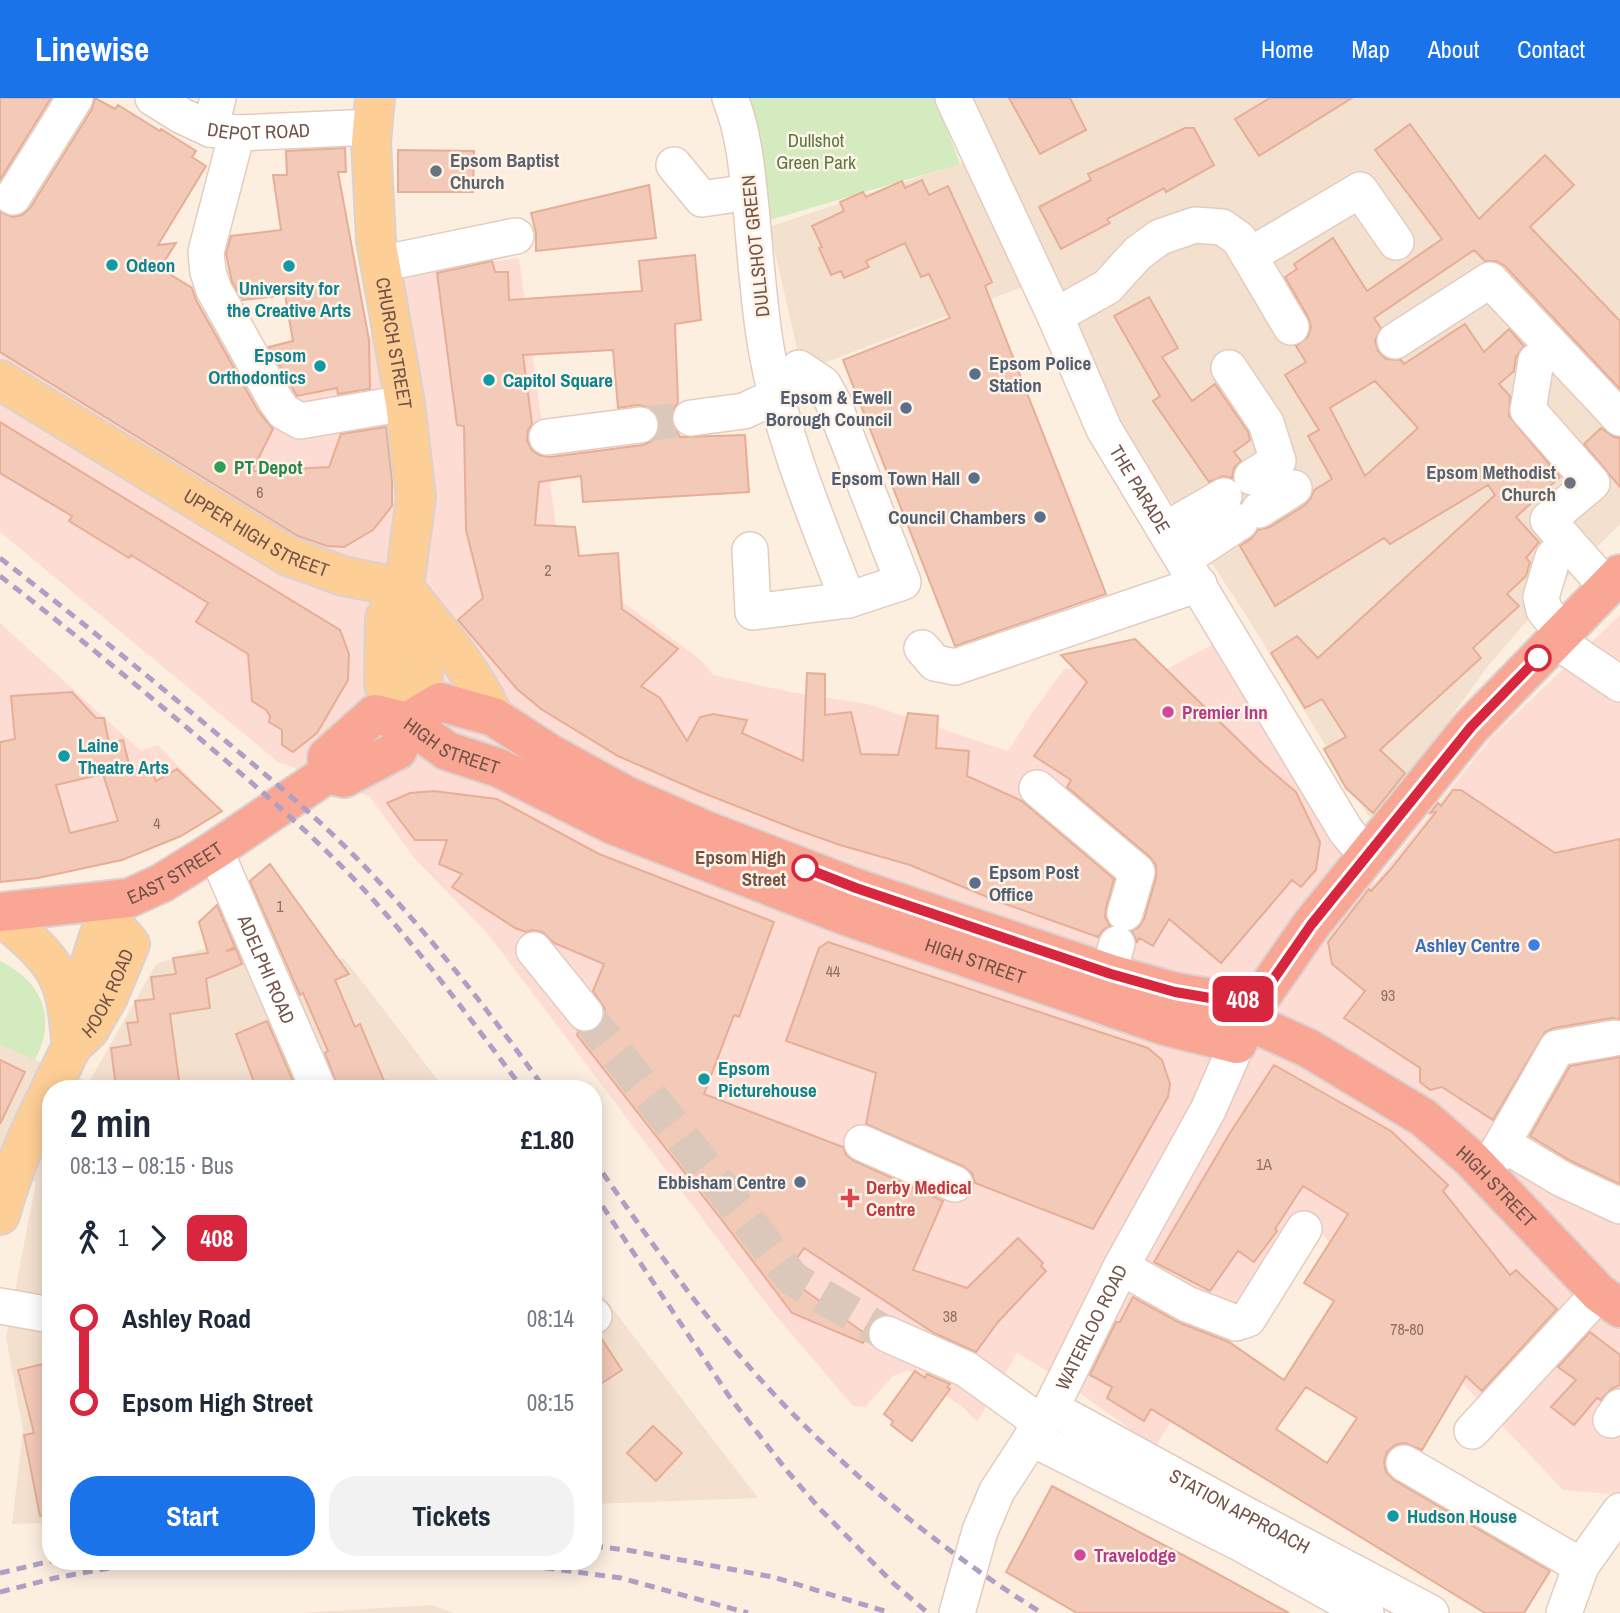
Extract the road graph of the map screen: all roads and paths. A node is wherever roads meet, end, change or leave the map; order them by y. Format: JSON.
{"nodes":[{"id":1,"x":75,"y":98,"type":"edge"},
{"id":2,"x":153,"y":98,"type":"edge"},
{"id":3,"x":730,"y":98,"type":"edge"},
{"id":4,"x":953,"y":98,"type":"edge"},
{"id":5,"x":374,"y":113,"type":"edge"},
{"id":6,"x":222,"y":120,"type":"edge"},
{"id":7,"x":674,"y":165,"type":"dead end"},
{"id":8,"x":749,"y":192,"type":"junction"},
{"id":9,"x":13,"y":197,"type":"dead end"},
{"id":10,"x":516,"y":236,"type":"dead end"},
{"id":11,"x":1396,"y":242,"type":"dead end"},
{"id":12,"x":1249,"y":256,"type":"junction"},
{"id":13,"x":380,"y":264,"type":"junction"},
{"id":14,"x":1055,"y":316,"type":"junction"},
{"id":15,"x":1292,"y":327,"type":"dead end"},
{"id":16,"x":1395,"y":341,"type":"dead end"},
{"id":17,"x":1536,"y":361,"type":"dead end"},
{"id":18,"x":1229,"y":368,"type":"dead end"},
{"id":19,"x":0,"y":380,"type":"edge"},
{"id":20,"x":776,"y":396,"type":"junction"},
{"id":21,"x":405,"y":403,"type":"junction"},
{"id":22,"x":691,"y":418,"type":"tunnel mouth"},
{"id":23,"x":1620,"y":418,"type":"edge"},
{"id":24,"x":640,"y":425,"type":"tunnel mouth"},
{"id":25,"x":547,"y":437,"type":"dead end"},
{"id":26,"x":1294,"y":488,"type":"dead end"},
{"id":27,"x":1244,"y":501,"type":"junction"},
{"id":28,"x":1569,"y":543,"type":"junction"},
{"id":29,"x":750,"y":550,"type":"dead end"},
{"id":30,"x":1182,"y":558,"type":"junction"},
{"id":31,"x":1614,"y":581,"type":"edge"},
{"id":32,"x":404,"y":588,"type":"junction"},
{"id":33,"x":848,"y":600,"type":"junction"},
{"id":34,"x":1559,"y":637,"type":"junction"},
{"id":35,"x":922,"y":648,"type":"dead end"},
{"id":36,"x":1620,"y":684,"type":"edge"},
{"id":37,"x":494,"y":717,"type":"junction"},
{"id":38,"x":407,"y":722,"type":"junction"},
{"id":39,"x":1037,"y":788,"type":"dead end"},
{"id":40,"x":215,"y":850,"type":"junction"},
{"id":41,"x":1368,"y":857,"type":"junction"},
{"id":42,"x":0,"y":914,"type":"edge"},
{"id":43,"x":123,"y":914,"type":"junction"},
{"id":44,"x":1117,"y":943,"type":"junction"},
{"id":45,"x":534,"y":950,"type":"dead end"},
{"id":46,"x":585,"y":1013,"type":"tunnel mouth"},
{"id":47,"x":1248,"y":1022,"type":"junction"},
{"id":48,"x":1615,"y":1038,"type":"dead end"},
{"id":49,"x":72,"y":1046,"type":"junction"},
{"id":50,"x":58,"y":1080,"type":"edge"},
{"id":51,"x":315,"y":1080,"type":"edge"},
{"id":52,"x":42,"y":1110,"type":"edge"},
{"id":53,"x":862,"y":1143,"type":"dead end"},
{"id":54,"x":1494,"y":1159,"type":"junction"},
{"id":55,"x":955,"y":1184,"type":"dead end"},
{"id":56,"x":1620,"y":1206,"type":"edge"},
{"id":57,"x":0,"y":1214,"type":"edge"},
{"id":58,"x":1304,"y":1229,"type":"dead end"},
{"id":59,"x":1121,"y":1267,"type":"junction"},
{"id":60,"x":1609,"y":1301,"type":"edge"},
{"id":61,"x":0,"y":1306,"type":"edge"},
{"id":62,"x":42,"y":1313,"type":"edge"},
{"id":63,"x":887,"y":1334,"type":"tunnel mouth"},
{"id":64,"x":1041,"y":1423,"type":"junction"},
{"id":65,"x":1472,"y":1431,"type":"dead end"},
{"id":66,"x":1404,"y":1463,"type":"dead end"},
{"id":67,"x":1620,"y":1511,"type":"edge"},
{"id":68,"x":1581,"y":1566,"type":"junction"},
{"id":69,"x":957,"y":1613,"type":"edge"},
{"id":70,"x":1366,"y":1613,"type":"edge"},
{"id":71,"x":1431,"y":1613,"type":"edge"},
{"id":72,"x":1564,"y":1613,"type":"edge"}],
"edges":[{"from":1,"to":9,"type":"street"},
{"from":2,"to":6,"type":"street","name":"DEPOT ROAD"},
{"from":3,"to":8,"type":"street","name":"DULLSHOT GREEN"},
{"from":4,"to":14,"type":"street","name":"THE PARADE"},
{"from":5,"to":6,"type":"street","name":"DEPOT ROAD"},
{"from":5,"to":13,"type":"main road","name":"CHURCH STREET"},
{"from":6,"to":21,"type":"street"},
{"from":7,"to":8,"type":"street"},
{"from":8,"to":20,"type":"street","name":"DULLSHOT GREEN"},
{"from":10,"to":13,"type":"street"},
{"from":11,"to":12,"type":"street"},
{"from":12,"to":14,"type":"street"},
{"from":12,"to":15,"type":"street"},
{"from":13,"to":21,"type":"main road","name":"CHURCH STREET"},
{"from":14,"to":30,"type":"street","name":"THE PARADE"},
{"from":16,"to":23,"type":"street"},
{"from":17,"to":28,"type":"street"},
{"from":18,"to":27,"type":"street"},
{"from":19,"to":32,"type":"main road","name":"UPPER HIGH STREET"},
{"from":20,"to":22,"type":"street"},
{"from":20,"to":33,"type":"street","name":"DULLSHOT GREEN"},
{"from":20,"to":33,"type":"street"},
{"from":21,"to":32,"type":"main road","name":"CHURCH STREET"},
{"from":24,"to":25,"type":"street"},
{"from":26,"to":27,"type":"street"},
{"from":27,"to":30,"type":"street"},
{"from":28,"to":31,"type":"street"},
{"from":28,"to":34,"type":"street"},
{"from":29,"to":33,"type":"street"},
{"from":30,"to":35,"type":"street"},
{"from":30,"to":41,"type":"street","name":"THE PARADE"},
{"from":31,"to":34,"type":"highway"},
{"from":32,"to":37,"type":"main road"},
{"from":32,"to":38,"type":"main road"},
{"from":34,"to":36,"type":"street"},
{"from":34,"to":41,"type":"highway"},
{"from":37,"to":38,"type":"highway","name":"HIGH STREET"},
{"from":37,"to":44,"type":"highway","name":"HIGH STREET"},
{"from":38,"to":40,"type":"highway","name":"EAST STREET"},
{"from":38,"to":47,"type":"highway","name":"HIGH STREET"},
{"from":39,"to":44,"type":"street"},
{"from":40,"to":43,"type":"highway","name":"EAST STREET"},
{"from":40,"to":51,"type":"street","name":"ADELPHI ROAD"},
{"from":41,"to":47,"type":"highway"},
{"from":42,"to":43,"type":"highway","name":"EAST STREET"},
{"from":42,"to":49,"type":"main road","name":"HOOK ROAD"},
{"from":43,"to":49,"type":"main road","name":"HOOK ROAD"},
{"from":44,"to":47,"type":"highway","name":"HIGH STREET"},
{"from":45,"to":46,"type":"street"},
{"from":47,"to":54,"type":"highway","name":"HIGH STREET"},
{"from":47,"to":59,"type":"street","name":"WATERLOO ROAD"},
{"from":48,"to":54,"type":"street"},
{"from":49,"to":50,"type":"main road","name":"HOOK ROAD"},
{"from":52,"to":57,"type":"main road","name":"HOOK ROAD"},
{"from":53,"to":55,"type":"street"},
{"from":54,"to":56,"type":"street"},
{"from":54,"to":60,"type":"highway","name":"HIGH STREET"},
{"from":58,"to":59,"type":"street"},
{"from":59,"to":64,"type":"street","name":"WATERLOO ROAD"},
{"from":60,"to":65,"type":"street"},
{"from":61,"to":62,"type":"street"},
{"from":63,"to":64,"type":"street"},
{"from":64,"to":69,"type":"street","name":"WATERLOO ROAD"},
{"from":64,"to":70,"type":"street","name":"STATION APPROACH"},
{"from":64,"to":71,"type":"street","name":"STATION APPROACH"},
{"from":66,"to":68,"type":"street"},
{"from":67,"to":68,"type":"street"},
{"from":68,"to":72,"type":"street"}]}
